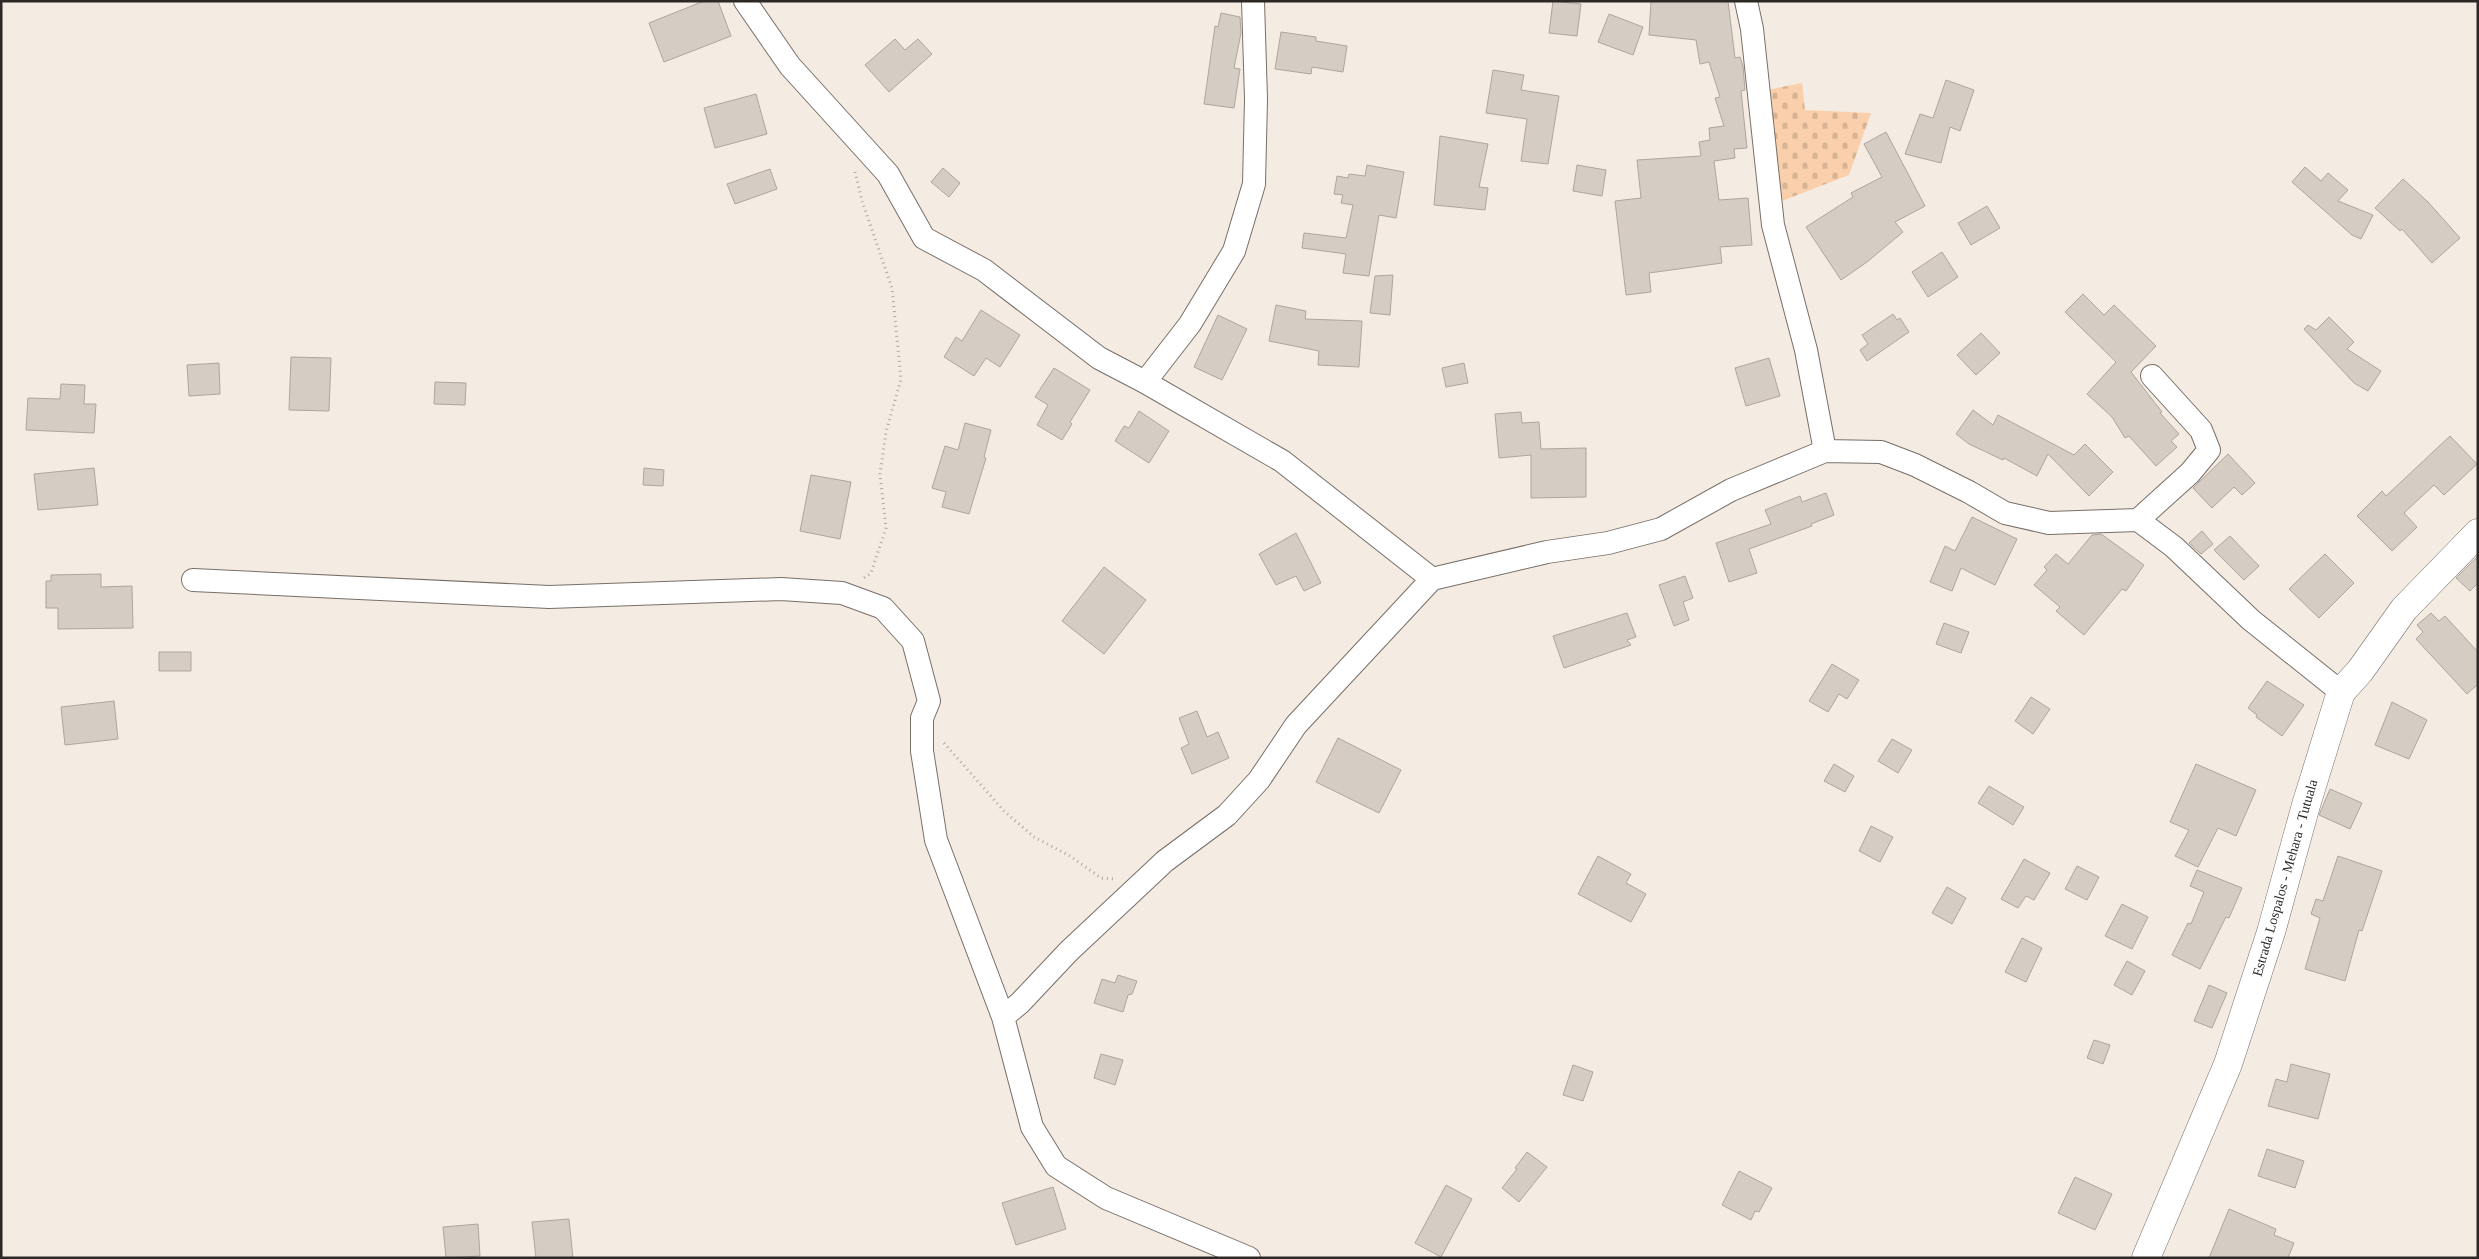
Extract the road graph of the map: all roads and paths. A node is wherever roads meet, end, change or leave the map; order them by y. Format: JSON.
{"nodes":[{"id":1,"x":745,"y":1,"type":"edge"},
{"id":2,"x":1254,"y":1,"type":"edge"},
{"id":3,"x":1746,"y":1,"type":"edge"},
{"id":4,"x":853,"y":164,"type":"dead end"},
{"id":5,"x":2152,"y":376,"type":"dead end"},
{"id":6,"x":1145,"y":382,"type":"junction"},
{"id":7,"x":1825,"y":451,"type":"junction"},
{"id":8,"x":2138,"y":520,"type":"junction"},
{"id":9,"x":2478,"y":533,"type":"edge"},
{"id":10,"x":1432,"y":579,"type":"junction"},
{"id":11,"x":193,"y":580,"type":"dead end"},
{"id":12,"x":842,"y":593,"type":"junction"},
{"id":13,"x":2341,"y":692,"type":"junction"},
{"id":14,"x":922,"y":718,"type":"junction"},
{"id":15,"x":1146,"y":879,"type":"junction"},
{"id":16,"x":1003,"y":1017,"type":"junction"},
{"id":17,"x":1249,"y":1258,"type":"edge"},
{"id":18,"x":2146,"y":1258,"type":"edge"}],
"edges":[{"from":1,"to":6,"type":"street"},
{"from":2,"to":6,"type":"street"},
{"from":3,"to":7,"type":"street"},
{"from":4,"to":12,"type":"path"},
{"from":5,"to":8,"type":"street"},
{"from":6,"to":10,"type":"street"},
{"from":7,"to":8,"type":"street"},
{"from":7,"to":10,"type":"street"},
{"from":8,"to":13,"type":"street"},
{"from":9,"to":13,"type":"main road","name":"Estrada Lospalos - Mehara - Tutuala"},
{"from":10,"to":15,"type":"street"},
{"from":11,"to":12,"type":"street"},
{"from":12,"to":14,"type":"street"},
{"from":13,"to":18,"type":"main road","name":"Estrada Lospalos - Mehara - Tutuala"},
{"from":14,"to":15,"type":"path"},
{"from":14,"to":16,"type":"street"},
{"from":15,"to":16,"type":"street"},
{"from":16,"to":17,"type":"street"}]}
